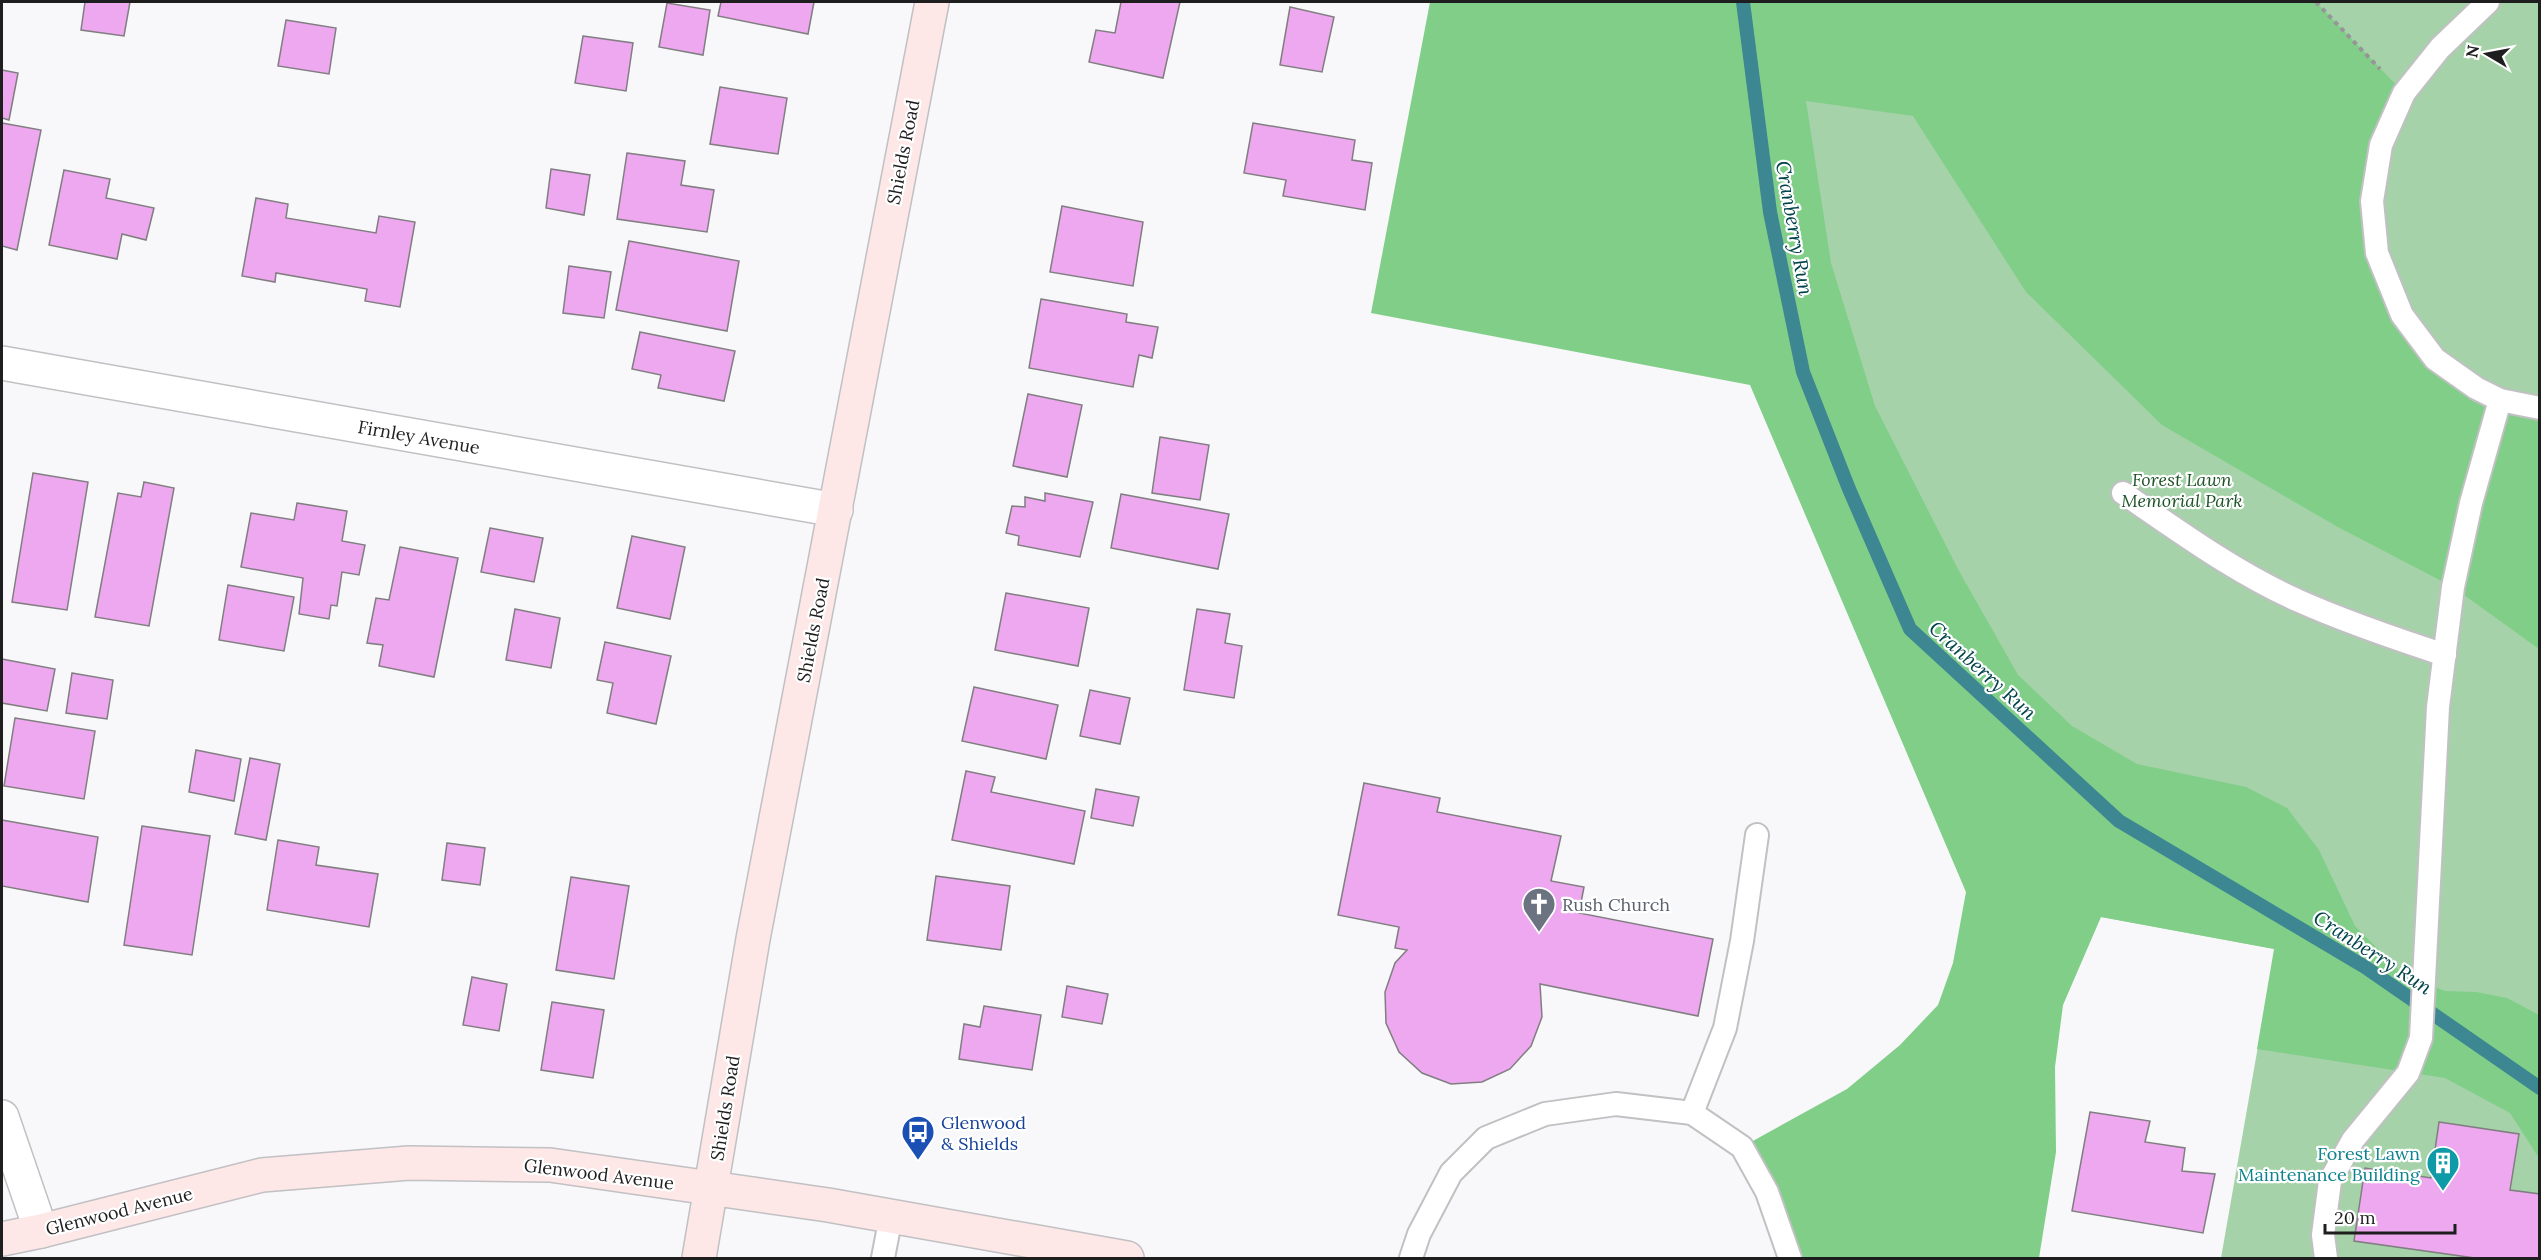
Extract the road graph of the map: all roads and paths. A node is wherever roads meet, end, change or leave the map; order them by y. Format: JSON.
{"nodes":[{"id":1,"x":932,"y":2,"type":"edge"},
{"id":2,"x":2316,"y":2,"type":"edge"},
{"id":3,"x":2488,"y":2,"type":"edge"},
{"id":4,"x":2404,"y":93,"type":"junction"},
{"id":5,"x":2,"y":363,"type":"edge"},
{"id":6,"x":2500,"y":400,"type":"junction"},
{"id":7,"x":2540,"y":408,"type":"edge"},
{"id":8,"x":2123,"y":493,"type":"dead end"},
{"id":9,"x":836,"y":510,"type":"junction"},
{"id":10,"x":2445,"y":655,"type":"junction"},
{"id":11,"x":1757,"y":835,"type":"dead end"},
{"id":12,"x":1692,"y":1113,"type":"junction"},
{"id":13,"x":2,"y":1117,"type":"edge"},
{"id":14,"x":712,"y":1188,"type":"junction"},
{"id":15,"x":891,"y":1216,"type":"junction"},
{"id":16,"x":41,"y":1231,"type":"junction"},
{"id":17,"x":2,"y":1239,"type":"edge"},
{"id":18,"x":699,"y":1258,"type":"edge"},
{"id":19,"x":883,"y":1258,"type":"edge"},
{"id":20,"x":1127,"y":1258,"type":"edge"},
{"id":21,"x":1411,"y":1258,"type":"edge"},
{"id":22,"x":1790,"y":1258,"type":"edge"},
{"id":23,"x":2326,"y":1258,"type":"edge"}],
"edges":[{"from":1,"to":9,"type":"main road","name":"Shields Road"},
{"from":2,"to":4,"type":"path"},
{"from":3,"to":4,"type":"lane"},
{"from":4,"to":6,"type":"lane"},
{"from":5,"to":9,"type":"street","name":"Firnley Avenue"},
{"from":6,"to":7,"type":"lane"},
{"from":6,"to":10,"type":"lane"},
{"from":8,"to":10,"type":"lane"},
{"from":9,"to":14,"type":"main road","name":"Shields Road"},
{"from":10,"to":23,"type":"lane"},
{"from":11,"to":12,"type":"lane"},
{"from":12,"to":21,"type":"lane"},
{"from":12,"to":22,"type":"lane"},
{"from":13,"to":16,"type":"street"},
{"from":14,"to":15,"type":"main road","name":"Glenwood Avenue"},
{"from":14,"to":16,"type":"main road","name":"Glenwood Avenue"},
{"from":14,"to":18,"type":"main road","name":"Shields Road"},
{"from":15,"to":19,"type":"lane"},
{"from":15,"to":20,"type":"main road","name":"Glenwood Avenue"},
{"from":16,"to":17,"type":"main road","name":"Glenwood Avenue"}]}
